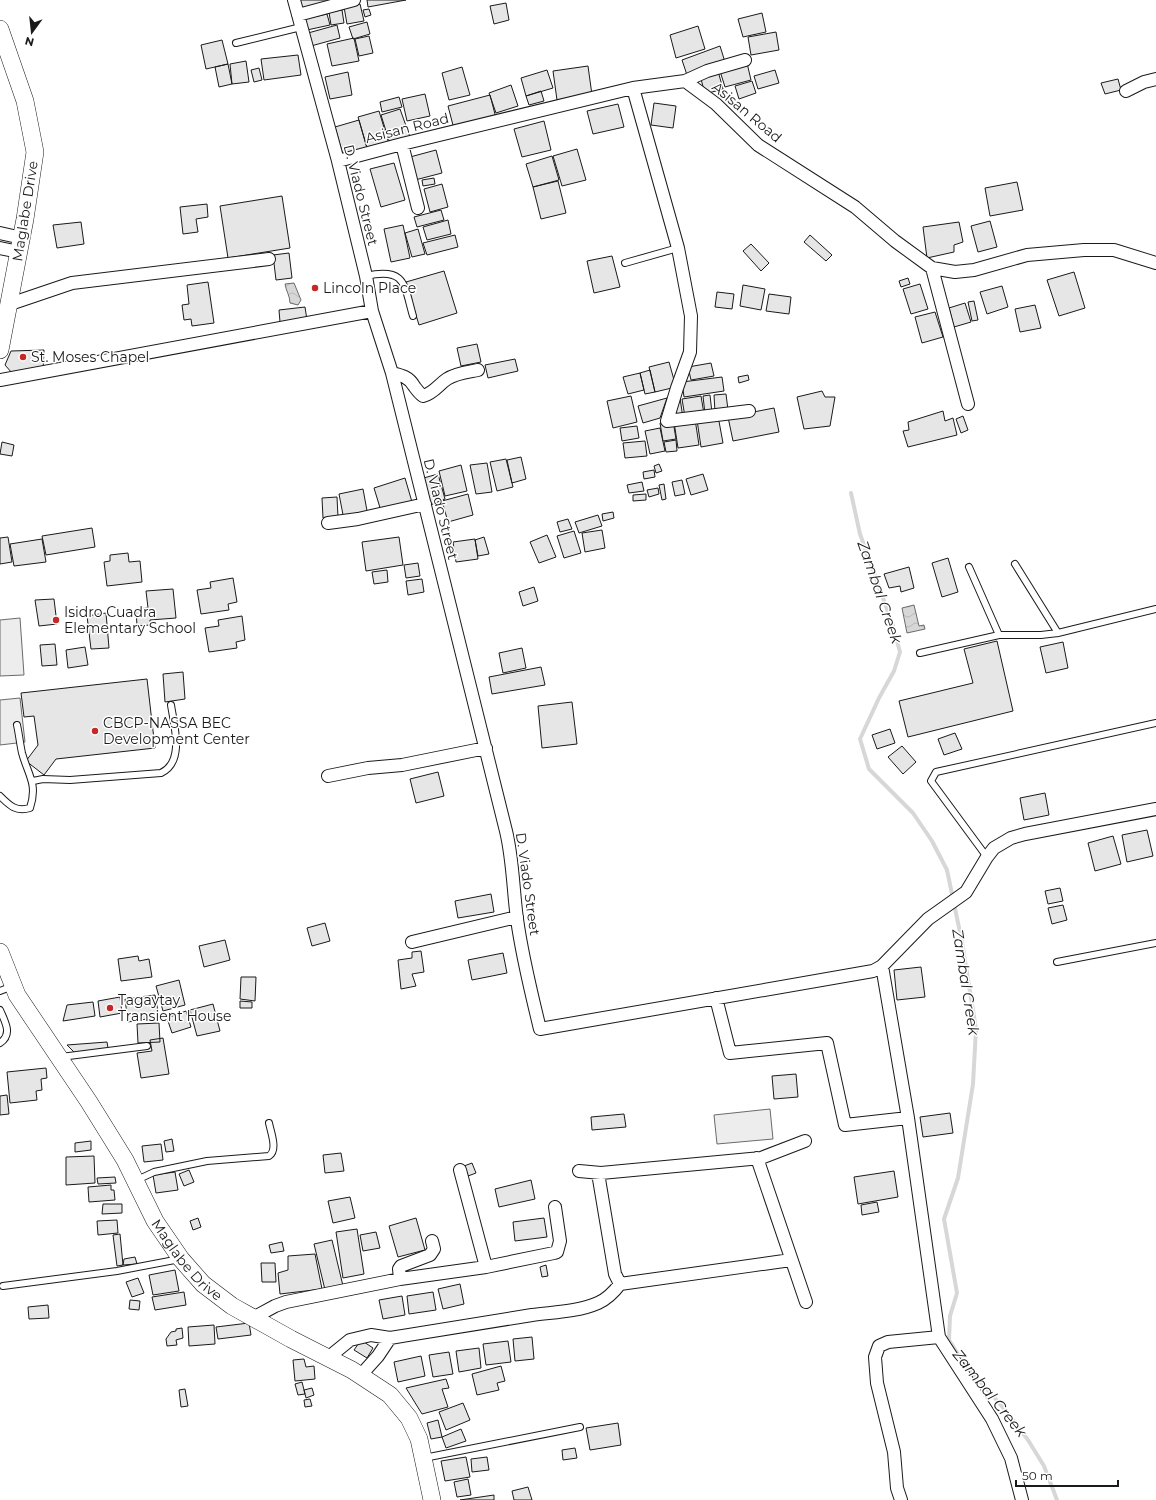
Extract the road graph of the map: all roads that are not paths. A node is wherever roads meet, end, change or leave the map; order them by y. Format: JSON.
{"nodes":[{"id":1,"x":294,"y":0,"type":"edge"},
{"id":2,"x":354,"y":0,"type":"edge"},
{"id":3,"x":298,"y":15,"type":"junction"},
{"id":4,"x":301,"y":27,"type":"junction"},
{"id":5,"x":0,"y":28,"type":"edge"},
{"id":6,"x":236,"y":43,"type":"dead end"},
{"id":7,"x":745,"y":60,"type":"dead end"},
{"id":8,"x":1156,"y":79,"type":"edge"},
{"id":9,"x":685,"y":81,"type":"junction"},
{"id":10,"x":632,"y":88,"type":"junction"},
{"id":11,"x":1126,"y":91,"type":"dead end"},
{"id":12,"x":402,"y":144,"type":"junction"},
{"id":13,"x":338,"y":162,"type":"junction"},
{"id":14,"x":418,"y":208,"type":"dead end"},
{"id":15,"x":0,"y":233,"type":"edge"},
{"id":16,"x":20,"y":245,"type":"junction"},
{"id":17,"x":0,"y":248,"type":"edge"},
{"id":18,"x":678,"y":248,"type":"junction"},
{"id":19,"x":269,"y":259,"type":"dead end"},
{"id":20,"x":625,"y":263,"type":"dead end"},
{"id":21,"x":1156,"y":263,"type":"edge"},
{"id":22,"x":932,"y":268,"type":"junction"},
{"id":23,"x":366,"y":276,"type":"junction"},
{"id":24,"x":10,"y":304,"type":"junction"},
{"id":25,"x":372,"y":311,"type":"junction"},
{"id":26,"x":413,"y":316,"type":"dead end"},
{"id":27,"x":0,"y":350,"type":"edge"},
{"id":28,"x":478,"y":370,"type":"dead end"},
{"id":29,"x":392,"y":373,"type":"junction"},
{"id":30,"x":0,"y":380,"type":"edge"},
{"id":31,"x":968,"y":404,"type":"dead end"},
{"id":32,"x":749,"y":411,"type":"dead end"},
{"id":33,"x":425,"y":504,"type":"junction"},
{"id":34,"x":328,"y":523,"type":"dead end"},
{"id":35,"x":1015,"y":564,"type":"dead end"},
{"id":36,"x":970,"y":567,"type":"dead end"},
{"id":37,"x":1156,"y":609,"type":"edge"},
{"id":38,"x":1058,"y":633,"type":"junction"},
{"id":39,"x":999,"y":635,"type":"junction"},
{"id":40,"x":920,"y":653,"type":"dead end"},
{"id":41,"x":171,"y":705,"type":"dead end"},
{"id":42,"x":1156,"y":723,"type":"edge"},
{"id":43,"x":17,"y":725,"type":"dead end"},
{"id":44,"x":486,"y":748,"type":"junction"},
{"id":45,"x":328,"y":776,"type":"dead end"},
{"id":46,"x":33,"y":781,"type":"junction"},
{"id":47,"x":0,"y":796,"type":"edge"},
{"id":48,"x":1156,"y":809,"type":"edge"},
{"id":49,"x":987,"y":857,"type":"junction"},
{"id":50,"x":517,"y":917,"type":"junction"},
{"id":51,"x":412,"y":942,"type":"dead end"},
{"id":52,"x":1156,"y":943,"type":"edge"},
{"id":53,"x":0,"y":952,"type":"edge"},
{"id":54,"x":1057,"y":962,"type":"dead end"},
{"id":55,"x":882,"y":966,"type":"junction"},
{"id":56,"x":6,"y":989,"type":"edge"},
{"id":57,"x":716,"y":998,"type":"junction"},
{"id":58,"x":0,"y":1010,"type":"edge"},
{"id":59,"x":0,"y":1043,"type":"edge"},
{"id":60,"x":147,"y":1046,"type":"dead end"},
{"id":61,"x":59,"y":1058,"type":"junction"},
{"id":62,"x":908,"y":1118,"type":"junction"},
{"id":63,"x":268,"y":1123,"type":"dead end"},
{"id":64,"x":804,"y":1141,"type":"dead end"},
{"id":65,"x":757,"y":1158,"type":"junction"},
{"id":66,"x":460,"y":1170,"type":"dead end"},
{"id":67,"x":579,"y":1171,"type":"dead end"},
{"id":68,"x":598,"y":1173,"type":"junction"},
{"id":69,"x":135,"y":1180,"type":"junction"},
{"id":70,"x":555,"y":1207,"type":"dead end"},
{"id":71,"x":432,"y":1242,"type":"dead end"},
{"id":72,"x":181,"y":1259,"type":"junction"},
{"id":73,"x":791,"y":1260,"type":"junction"},
{"id":74,"x":486,"y":1267,"type":"junction"},
{"id":75,"x":400,"y":1280,"type":"junction"},
{"id":76,"x":620,"y":1284,"type":"junction"},
{"id":77,"x":3,"y":1286,"type":"dead end"},
{"id":78,"x":806,"y":1302,"type":"dead end"},
{"id":79,"x":254,"y":1318,"type":"junction"},
{"id":80,"x":939,"y":1337,"type":"junction"},
{"id":81,"x":390,"y":1338,"type":"junction"},
{"id":82,"x":329,"y":1357,"type":"junction"},
{"id":83,"x":360,"y":1376,"type":"junction"},
{"id":84,"x":580,"y":1427,"type":"dead end"},
{"id":85,"x":423,"y":1458,"type":"junction"},
{"id":86,"x":432,"y":1500,"type":"edge"},
{"id":87,"x":901,"y":1500,"type":"edge"},
{"id":88,"x":1022,"y":1500,"type":"edge"}],
"edges":[{"from":1,"to":3,"type":"street","name":"D. Viado Street"},
{"from":2,"to":3,"type":"street"},
{"from":3,"to":4,"type":"street","name":"D. Viado Street"},
{"from":4,"to":6,"type":"lane"},
{"from":4,"to":13,"type":"street","name":"D. Viado Street"},
{"from":5,"to":16,"type":"main road","name":"Maglabe Drive"},
{"from":7,"to":9,"type":"street"},
{"from":8,"to":11,"type":"street"},
{"from":9,"to":10,"type":"street","name":"Asisan Road"},
{"from":9,"to":22,"type":"street","name":"Asisan Road"},
{"from":10,"to":12,"type":"street","name":"Asisan Road"},
{"from":10,"to":18,"type":"street"},
{"from":12,"to":13,"type":"street","name":"Asisan Road"},
{"from":12,"to":14,"type":"street"},
{"from":13,"to":23,"type":"street","name":"D. Viado Street"},
{"from":15,"to":16,"type":"street"},
{"from":16,"to":17,"type":"street"},
{"from":16,"to":24,"type":"main road","name":"Maglabe Drive"},
{"from":18,"to":20,"type":"lane"},
{"from":18,"to":32,"type":"street"},
{"from":19,"to":24,"type":"street"},
{"from":21,"to":22,"type":"street","name":"Asisan Road"},
{"from":22,"to":31,"type":"street"},
{"from":23,"to":25,"type":"street","name":"D. Viado Street"},
{"from":23,"to":26,"type":"lane"},
{"from":24,"to":27,"type":"main road","name":"Maglabe Drive"},
{"from":25,"to":29,"type":"street","name":"D. Viado Street"},
{"from":25,"to":30,"type":"street"},
{"from":28,"to":29,"type":"street"},
{"from":29,"to":33,"type":"street","name":"D. Viado Street"},
{"from":33,"to":34,"type":"street"},
{"from":33,"to":44,"type":"street","name":"D. Viado Street"},
{"from":35,"to":38,"type":"lane"},
{"from":36,"to":39,"type":"lane"},
{"from":37,"to":38,"type":"lane"},
{"from":38,"to":39,"type":"lane"},
{"from":39,"to":40,"type":"lane"},
{"from":41,"to":46,"type":"lane"},
{"from":42,"to":49,"type":"lane"},
{"from":43,"to":46,"type":"lane"},
{"from":44,"to":45,"type":"street"},
{"from":44,"to":50,"type":"street","name":"D. Viado Street"},
{"from":46,"to":47,"type":"lane"},
{"from":48,"to":49,"type":"street"},
{"from":49,"to":55,"type":"street"},
{"from":50,"to":51,"type":"street"},
{"from":50,"to":57,"type":"street","name":"D. Viado Street"},
{"from":52,"to":54,"type":"lane"},
{"from":53,"to":56,"type":"main road","name":"Maglabe Drive"},
{"from":55,"to":57,"type":"street"},
{"from":55,"to":62,"type":"street"},
{"from":56,"to":61,"type":"main road","name":"Maglabe Drive"},
{"from":57,"to":62,"type":"street"},
{"from":58,"to":59,"type":"lane"},
{"from":60,"to":61,"type":"lane"},
{"from":61,"to":69,"type":"main road","name":"Maglabe Drive"},
{"from":62,"to":80,"type":"street"},
{"from":63,"to":69,"type":"lane"},
{"from":64,"to":65,"type":"street"},
{"from":65,"to":68,"type":"street"},
{"from":65,"to":73,"type":"street"},
{"from":66,"to":74,"type":"street"},
{"from":67,"to":68,"type":"street"},
{"from":68,"to":76,"type":"street"},
{"from":69,"to":72,"type":"main road","name":"Maglabe Drive"},
{"from":70,"to":74,"type":"street"},
{"from":71,"to":75,"type":"street"},
{"from":72,"to":77,"type":"lane"},
{"from":72,"to":79,"type":"main road","name":"Maglabe Drive"},
{"from":73,"to":76,"type":"street"},
{"from":73,"to":78,"type":"street"},
{"from":74,"to":75,"type":"street"},
{"from":75,"to":79,"type":"street"},
{"from":76,"to":81,"type":"street"},
{"from":79,"to":82,"type":"main road","name":"Maglabe Drive"},
{"from":80,"to":87,"type":"street"},
{"from":80,"to":88,"type":"street"},
{"from":81,"to":82,"type":"street"},
{"from":81,"to":83,"type":"street"},
{"from":82,"to":83,"type":"main road","name":"Maglabe Drive"},
{"from":83,"to":85,"type":"main road","name":"Maglabe Drive"},
{"from":84,"to":85,"type":"lane"},
{"from":85,"to":86,"type":"main road","name":"Maglabe Drive"}]}
